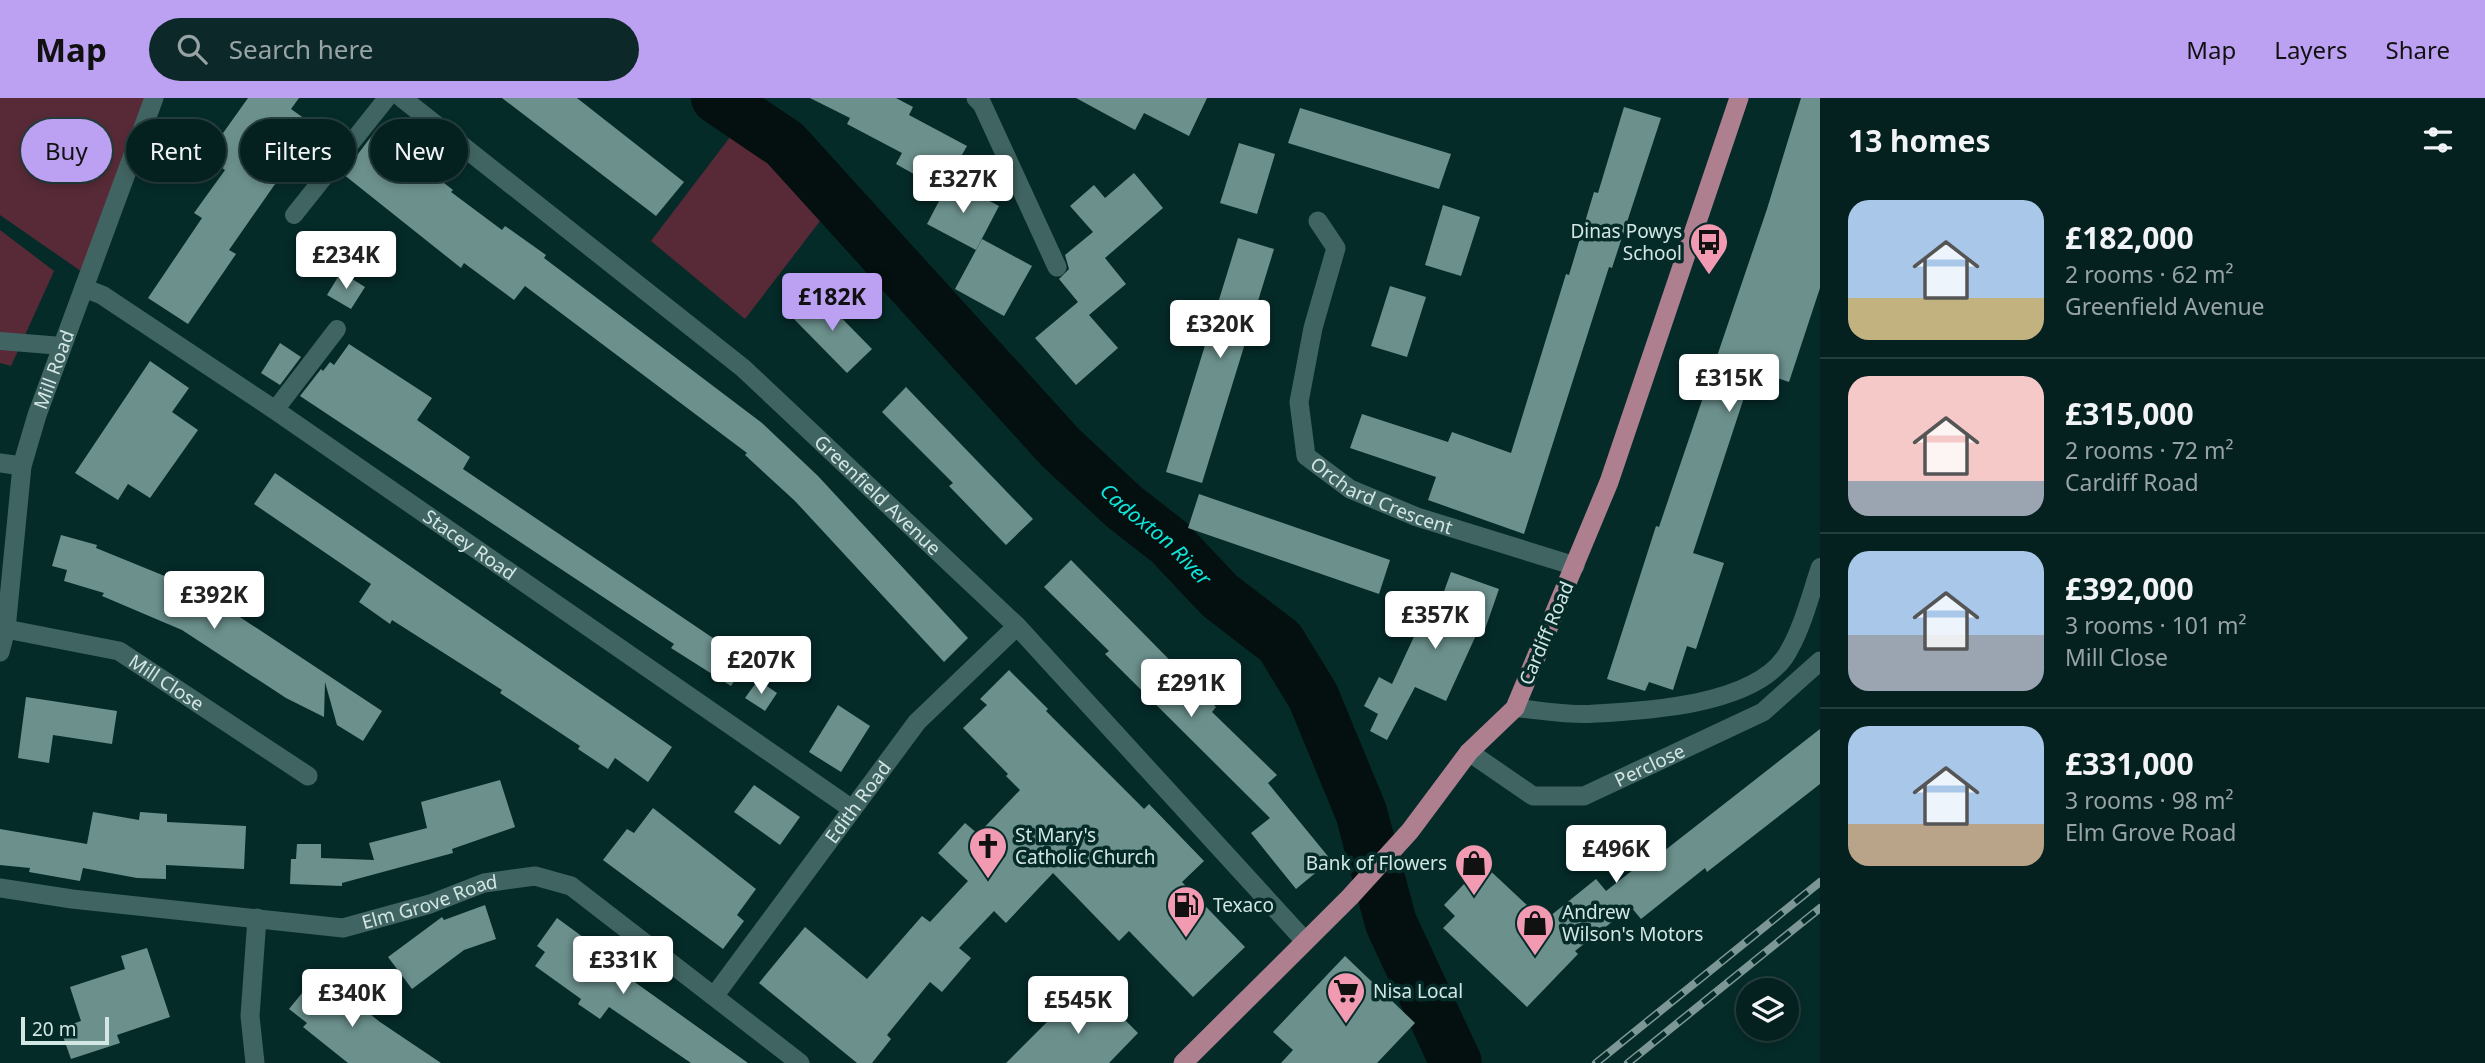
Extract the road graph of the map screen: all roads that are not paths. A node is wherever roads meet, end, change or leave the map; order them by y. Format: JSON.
{"nodes":[{"id":1,"x":154,"y":98,"type":"edge"},
{"id":2,"x":387,"y":98,"type":"edge"},
{"id":3,"x":402,"y":98,"type":"edge"},
{"id":4,"x":976,"y":98,"type":"edge"},
{"id":5,"x":1739,"y":98,"type":"edge"},
{"id":6,"x":294,"y":215,"type":"dead end"},
{"id":7,"x":1318,"y":222,"type":"dead end"},
{"id":8,"x":1057,"y":267,"type":"dead end"},
{"id":9,"x":84,"y":288,"type":"junction"},
{"id":10,"x":337,"y":329,"type":"dead end"},
{"id":11,"x":0,"y":341,"type":"edge"},
{"id":12,"x":62,"y":346,"type":"junction"},
{"id":13,"x":275,"y":410,"type":"junction"},
{"id":14,"x":0,"y":463,"type":"edge"},
{"id":15,"x":22,"y":466,"type":"junction"},
{"id":16,"x":1575,"y":566,"type":"junction"},
{"id":17,"x":1820,"y":567,"type":"edge"},
{"id":18,"x":1017,"y":626,"type":"junction"},
{"id":19,"x":6,"y":629,"type":"junction"},
{"id":20,"x":0,"y":652,"type":"edge"},
{"id":21,"x":1820,"y":661,"type":"edge"},
{"id":22,"x":1515,"y":708,"type":"junction"},
{"id":23,"x":1469,"y":751,"type":"junction"},
{"id":24,"x":308,"y":776,"type":"dead end"},
{"id":25,"x":852,"y":809,"type":"junction"},
{"id":26,"x":0,"y":888,"type":"edge"},
{"id":27,"x":257,"y":918,"type":"junction"},
{"id":28,"x":1305,"y":941,"type":"junction"},
{"id":29,"x":715,"y":995,"type":"junction"},
{"id":30,"x":255,"y":1063,"type":"edge"},
{"id":31,"x":800,"y":1063,"type":"edge"},
{"id":32,"x":1183,"y":1063,"type":"edge"}],
"edges":[{"from":1,"to":9,"type":"street","name":"Mill Road"},
{"from":2,"to":6,"type":"lane"},
{"from":3,"to":18,"type":"street","name":"Greenfield Avenue"},
{"from":4,"to":8,"type":"street"},
{"from":5,"to":16,"type":"main road","name":"Cardiff Road"},
{"from":7,"to":16,"type":"street","name":"Orchard Crescent"},
{"from":9,"to":12,"type":"street","name":"Mill Road"},
{"from":9,"to":13,"type":"street","name":"Stacey Road"},
{"from":10,"to":13,"type":"lane"},
{"from":11,"to":12,"type":"lane"},
{"from":12,"to":15,"type":"street","name":"Mill Road"},
{"from":13,"to":25,"type":"street","name":"Stacey Road"},
{"from":14,"to":15,"type":"street"},
{"from":15,"to":19,"type":"street","name":"Mill Road"},
{"from":16,"to":22,"type":"main road","name":"Cardiff Road"},
{"from":17,"to":22,"type":"lane"},
{"from":18,"to":25,"type":"street","name":"Edith Road"},
{"from":18,"to":28,"type":"street","name":"Greenfield Avenue"},
{"from":19,"to":20,"type":"street","name":"Mill Road"},
{"from":19,"to":24,"type":"street","name":"Mill Close"},
{"from":21,"to":23,"type":"street","name":"Perclose"},
{"from":22,"to":23,"type":"main road","name":"Cardiff Road"},
{"from":23,"to":28,"type":"main road","name":"Cardiff Road"},
{"from":25,"to":29,"type":"street","name":"Edith Road"},
{"from":26,"to":27,"type":"street","name":"Elm Grove Road"},
{"from":27,"to":29,"type":"street","name":"Elm Grove Road"},
{"from":27,"to":30,"type":"street"},
{"from":28,"to":32,"type":"main road","name":"Cardiff Road"},
{"from":29,"to":31,"type":"street","name":"Elm Grove Road"}]}
